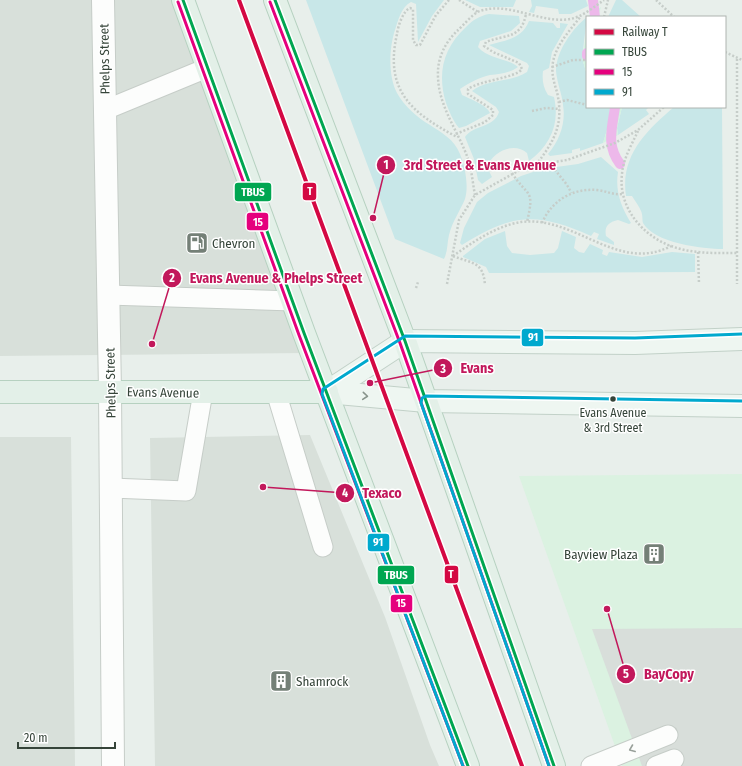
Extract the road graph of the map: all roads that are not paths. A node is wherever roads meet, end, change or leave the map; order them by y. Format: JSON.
{"nodes":[{"id":1,"x":103,"y":0,"type":"edge"},
{"id":2,"x":183,"y":0,"type":"edge"},
{"id":3,"x":275,"y":0,"type":"edge"},
{"id":4,"x":207,"y":68,"type":"junction"},
{"id":5,"x":105,"y":110,"type":"junction"},
{"id":6,"x":108,"y":295,"type":"junction"},
{"id":7,"x":293,"y":301,"type":"junction"},
{"id":8,"x":742,"y":339,"type":"edge"},
{"id":9,"x":405,"y":341,"type":"junction"},
{"id":10,"x":110,"y":391,"type":"junction"},
{"id":11,"x":0,"y":392,"type":"edge"},
{"id":12,"x":203,"y":392,"type":"junction"},
{"id":13,"x":276,"y":392,"type":"junction"},
{"id":14,"x":327,"y":392,"type":"junction"},
{"id":15,"x":426,"y":401,"type":"junction"},
{"id":16,"x":742,"y":406,"type":"edge"},
{"id":17,"x":111,"y":488,"type":"junction"},
{"id":18,"x":323,"y":547,"type":"dead end"},
{"id":19,"x":668,"y":735,"type":"dead end"},
{"id":20,"x":674,"y":759,"type":"dead end"},
{"id":21,"x":113,"y":766,"type":"edge"},
{"id":22,"x":468,"y":766,"type":"edge"},
{"id":23,"x":554,"y":766,"type":"edge"},
{"id":24,"x":591,"y":766,"type":"edge"},
{"id":25,"x":656,"y":766,"type":"edge"}],
"edges":[{"from":1,"to":5,"type":"street","name":"Phelps Street"},
{"from":2,"to":4,"type":"main road"},
{"from":3,"to":9,"type":"main road"},
{"from":4,"to":5,"type":"lane"},
{"from":4,"to":7,"type":"main road"},
{"from":5,"to":6,"type":"street","name":"Phelps Street"},
{"from":6,"to":7,"type":"lane"},
{"from":6,"to":10,"type":"street","name":"Phelps Street"},
{"from":7,"to":14,"type":"main road"},
{"from":8,"to":9,"type":"main road"},
{"from":9,"to":14,"type":"main road"},
{"from":9,"to":15,"type":"main road"},
{"from":10,"to":11,"type":"main road","name":"Evans Avenue"},
{"from":10,"to":12,"type":"main road","name":"Evans Avenue"},
{"from":10,"to":17,"type":"street","name":"Phelps Street"},
{"from":12,"to":13,"type":"main road","name":"Evans Avenue"},
{"from":12,"to":17,"type":"lane"},
{"from":13,"to":14,"type":"main road","name":"Evans Avenue"},
{"from":13,"to":18,"type":"lane"},
{"from":14,"to":15,"type":"main road","name":"Evans Avenue","one_way":true},
{"from":14,"to":22,"type":"main road"},
{"from":15,"to":16,"type":"main road","name":"Evans Avenue"},
{"from":15,"to":23,"type":"main road"},
{"from":17,"to":21,"type":"street","name":"Phelps Street"},
{"from":19,"to":24,"type":"lane","one_way":true},
{"from":20,"to":25,"type":"lane"}]}
